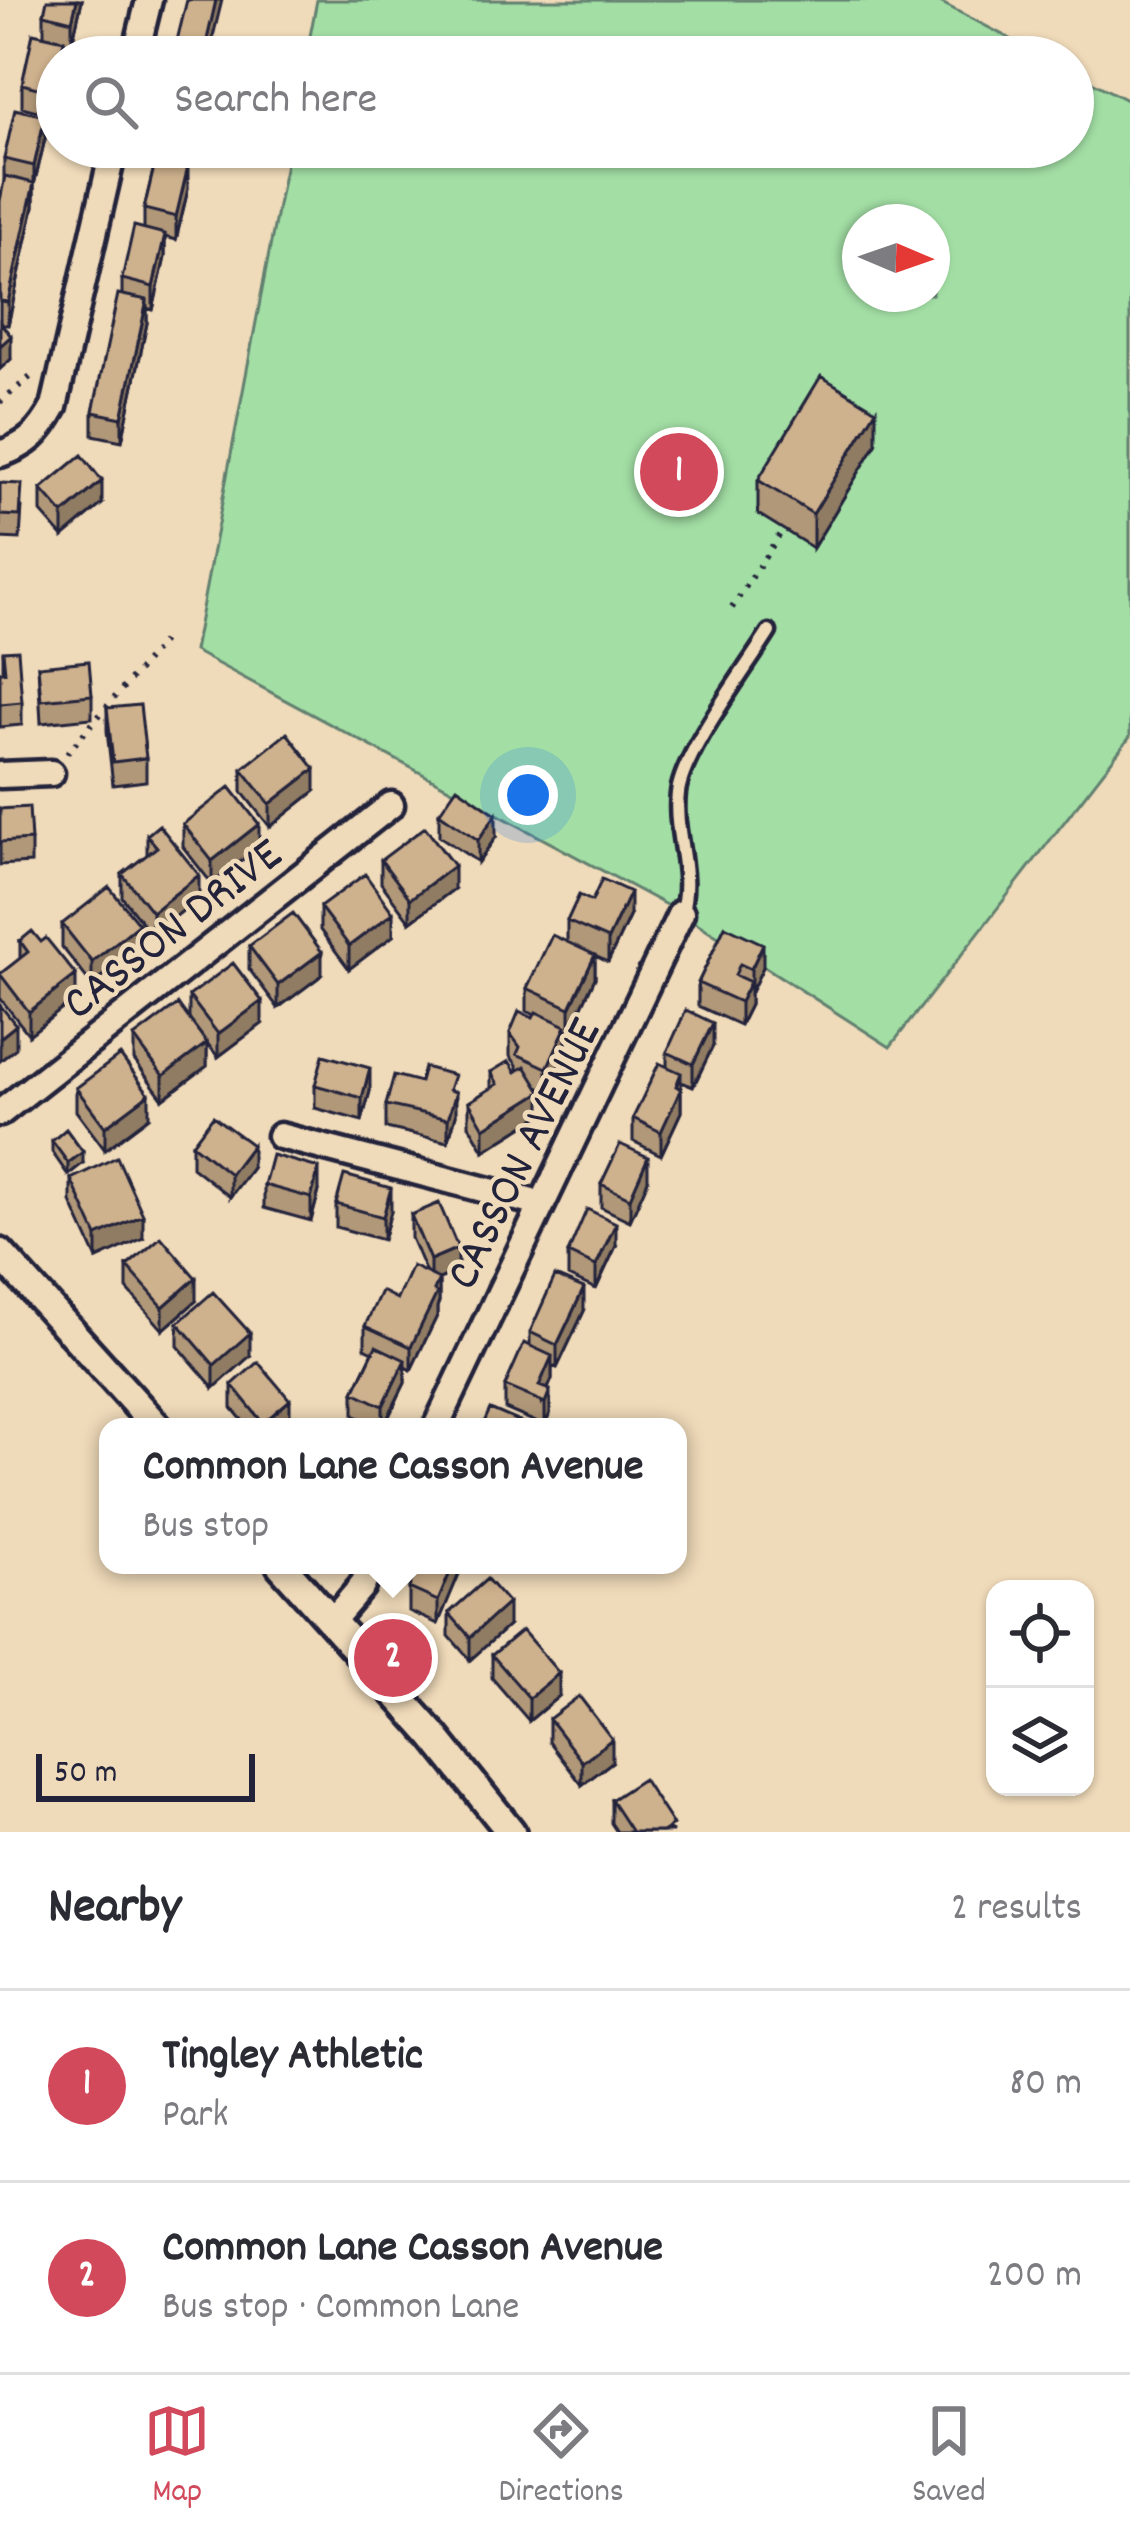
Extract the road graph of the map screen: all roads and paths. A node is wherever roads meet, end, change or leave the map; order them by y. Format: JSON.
{"nodes":[{"id":1,"x":149,"y":0,"type":"edge"},
{"id":2,"x":141,"y":36,"type":"edge"},
{"id":3,"x":109,"y":168,"type":"edge"},
{"id":4,"x":0,"y":454,"type":"edge"},
{"id":5,"x":780,"y":535,"type":"dead end"},
{"id":6,"x":732,"y":608,"type":"dead end"},
{"id":7,"x":769,"y":632,"type":"dead end"},
{"id":8,"x":166,"y":638,"type":"dead end"},
{"id":9,"x":51,"y":773,"type":"joint"},
{"id":10,"x":0,"y":775,"type":"edge"},
{"id":11,"x":391,"y":805,"type":"dead end"},
{"id":12,"x":681,"y":914,"type":"joint"},
{"id":13,"x":0,"y":1113,"type":"edge"},
{"id":14,"x":280,"y":1136,"type":"dead end"},
{"id":15,"x":540,"y":1204,"type":"junction"},
{"id":16,"x":0,"y":1253,"type":"edge"},
{"id":17,"x":149,"y":1418,"type":"edge"},
{"id":18,"x":440,"y":1418,"type":"edge"},
{"id":19,"x":289,"y":1574,"type":"edge"},
{"id":20,"x":368,"y":1574,"type":"edge"},
{"id":21,"x":332,"y":1621,"type":"junction"},
{"id":22,"x":511,"y":1832,"type":"edge"}],
"edges":[{"from":1,"to":2,"type":"street"},
{"from":3,"to":4,"type":"street"},
{"from":5,"to":6,"type":"path"},
{"from":7,"to":12,"type":"lane"},
{"from":8,"to":9,"type":"path"},
{"from":9,"to":10,"type":"street"},
{"from":11,"to":13,"type":"street","name":"CASSON DRIVE"},
{"from":12,"to":15,"type":"street","name":"CASSON AVENUE"},
{"from":14,"to":15,"type":"street"},
{"from":15,"to":18,"type":"street","name":"CASSON AVENUE"},
{"from":16,"to":17,"type":"street"},
{"from":19,"to":21,"type":"street"},
{"from":20,"to":21,"type":"street"},
{"from":21,"to":22,"type":"street"}]}
